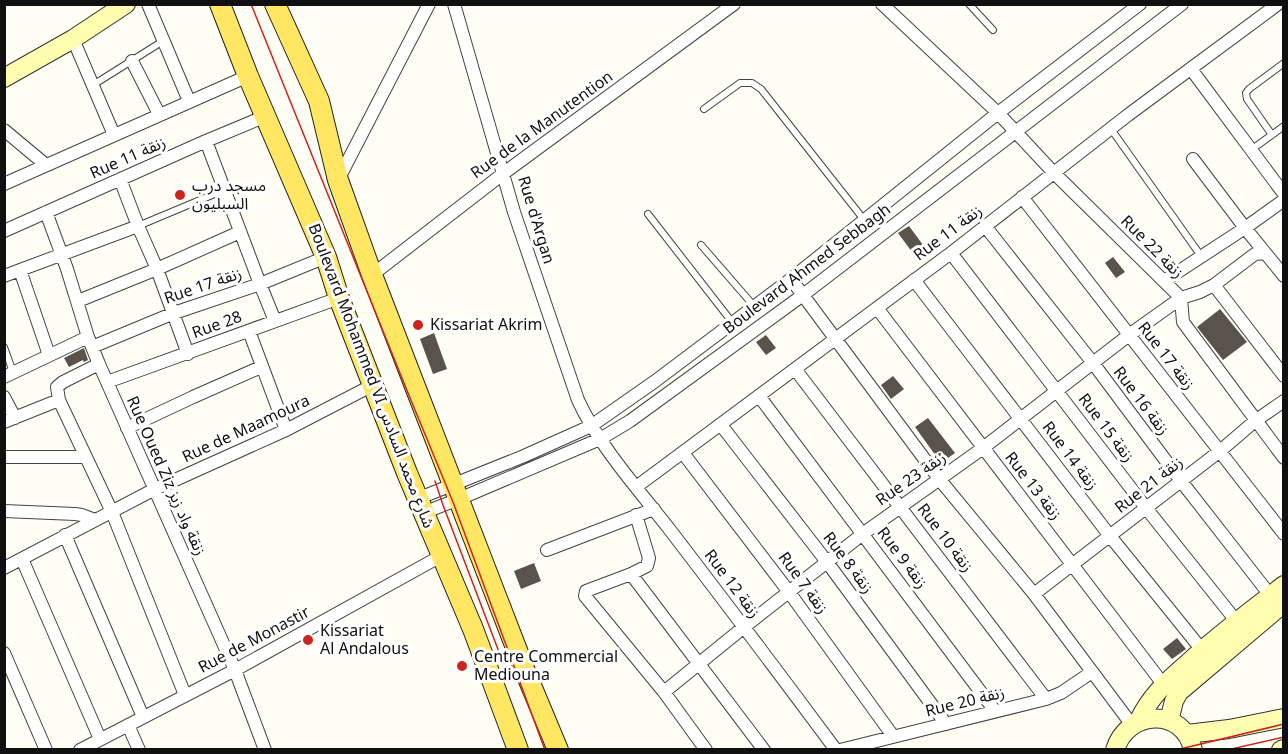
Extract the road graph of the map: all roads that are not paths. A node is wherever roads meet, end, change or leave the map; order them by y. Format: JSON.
{"nodes":[{"id":1,"x":126,"y":4,"type":"edge"},
{"id":2,"x":148,"y":4,"type":"edge"},
{"id":3,"x":220,"y":4,"type":"edge"},
{"id":4,"x":275,"y":4,"type":"edge"},
{"id":5,"x":429,"y":4,"type":"edge"},
{"id":6,"x":454,"y":4,"type":"edge"},
{"id":7,"x":734,"y":4,"type":"edge"},
{"id":8,"x":969,"y":4,"type":"edge"},
{"id":9,"x":1140,"y":4,"type":"edge"},
{"id":10,"x":1182,"y":4,"type":"edge"},
{"id":11,"x":1278,"y":4,"type":"edge"},
{"id":12,"x":890,"y":7,"type":"edge"},
{"id":13,"x":993,"y":30,"type":"dead end"},
{"id":14,"x":73,"y":39,"type":"junction"},
{"id":15,"x":164,"y":40,"type":"junction"},
{"id":16,"x":132,"y":61,"type":"junction"},
{"id":17,"x":1284,"y":63,"type":"edge"},
{"id":18,"x":1191,"y":69,"type":"junction"},
{"id":19,"x":248,"y":76,"type":"junction"},
{"id":20,"x":4,"y":78,"type":"edge"},
{"id":21,"x":93,"y":86,"type":"junction"},
{"id":22,"x":189,"y":101,"type":"junction"},
{"id":23,"x":704,"y":109,"type":"dead end"},
{"id":24,"x":998,"y":113,"type":"junction"},
{"id":25,"x":159,"y":114,"type":"junction"},
{"id":26,"x":266,"y":116,"type":"junction"},
{"id":27,"x":1284,"y":126,"type":"edge"},
{"id":28,"x":1110,"y":129,"type":"junction"},
{"id":29,"x":4,"y":130,"type":"edge"},
{"id":30,"x":1015,"y":132,"type":"junction"},
{"id":31,"x":114,"y":135,"type":"junction"},
{"id":32,"x":1272,"y":135,"type":"junction"},
{"id":33,"x":206,"y":141,"type":"junction"},
{"id":34,"x":1251,"y":150,"type":"junction"},
{"id":35,"x":1193,"y":159,"type":"dead end"},
{"id":36,"x":46,"y":165,"type":"junction"},
{"id":37,"x":504,"y":173,"type":"junction"},
{"id":38,"x":1054,"y":173,"type":"junction"},
{"id":39,"x":120,"y":179,"type":"junction"},
{"id":40,"x":338,"y":180,"type":"junction"},
{"id":41,"x":4,"y":184,"type":"edge"},
{"id":42,"x":224,"y":190,"type":"junction"},
{"id":43,"x":1284,"y":194,"type":"edge"},
{"id":44,"x":1022,"y":197,"type":"junction"},
{"id":45,"x":1284,"y":200,"type":"edge"},
{"id":46,"x":46,"y":212,"type":"junction"},
{"id":47,"x":648,"y":214,"type":"dead end"},
{"id":48,"x":865,"y":221,"type":"junction"},
{"id":49,"x":138,"y":226,"type":"junction"},
{"id":50,"x":985,"y":226,"type":"junction"},
{"id":51,"x":1245,"y":228,"type":"junction"},
{"id":52,"x":4,"y":231,"type":"edge"},
{"id":53,"x":240,"y":232,"type":"junction"},
{"id":54,"x":877,"y":237,"type":"junction"},
{"id":55,"x":701,"y":245,"type":"dead end"},
{"id":56,"x":951,"y":253,"type":"junction"},
{"id":57,"x":1265,"y":253,"type":"junction"},
{"id":58,"x":61,"y":254,"type":"junction"},
{"id":59,"x":1201,"y":256,"type":"junction"},
{"id":60,"x":326,"y":257,"type":"junction"},
{"id":61,"x":157,"y":269,"type":"junction"},
{"id":62,"x":20,"y":270,"type":"junction"},
{"id":63,"x":1282,"y":271,"type":"edge"},
{"id":64,"x":372,"y":275,"type":"junction"},
{"id":65,"x":4,"y":276,"type":"edge"},
{"id":66,"x":791,"y":279,"type":"junction"},
{"id":67,"x":914,"y":280,"type":"junction"},
{"id":68,"x":1164,"y":281,"type":"junction"},
{"id":69,"x":260,"y":284,"type":"junction"},
{"id":70,"x":1214,"y":285,"type":"junction"},
{"id":71,"x":803,"y":295,"type":"junction"},
{"id":72,"x":339,"y":298,"type":"junction"},
{"id":73,"x":1181,"y":298,"type":"junction"},
{"id":74,"x":78,"y":301,"type":"junction"},
{"id":75,"x":754,"y":306,"type":"junction"},
{"id":76,"x":877,"y":308,"type":"junction"},
{"id":77,"x":174,"y":314,"type":"junction"},
{"id":78,"x":275,"y":321,"type":"junction"},
{"id":79,"x":732,"y":322,"type":"junction"},
{"id":80,"x":766,"y":322,"type":"junction"},
{"id":81,"x":249,"y":331,"type":"junction"},
{"id":82,"x":1130,"y":335,"type":"junction"},
{"id":83,"x":836,"y":339,"type":"junction"},
{"id":84,"x":90,"y":342,"type":"junction"},
{"id":85,"x":4,"y":347,"type":"edge"},
{"id":86,"x":188,"y":354,"type":"junction"},
{"id":87,"x":49,"y":355,"type":"junction"},
{"id":88,"x":1093,"y":363,"type":"junction"},
{"id":89,"x":99,"y":364,"type":"junction"},
{"id":90,"x":261,"y":367,"type":"junction"},
{"id":91,"x":795,"y":369,"type":"junction"},
{"id":92,"x":9,"y":374,"type":"edge"},
{"id":93,"x":1284,"y":376,"type":"edge"},
{"id":94,"x":106,"y":382,"type":"junction"},
{"id":95,"x":373,"y":385,"type":"junction"},
{"id":96,"x":1057,"y":391,"type":"junction"},
{"id":97,"x":58,"y":394,"type":"junction"},
{"id":98,"x":759,"y":396,"type":"junction"},
{"id":99,"x":4,"y":397,"type":"edge"},
{"id":100,"x":1284,"y":401,"type":"edge"},
{"id":101,"x":1021,"y":418,"type":"junction"},
{"id":102,"x":10,"y":420,"type":"edge"},
{"id":103,"x":1255,"y":421,"type":"junction"},
{"id":104,"x":721,"y":425,"type":"junction"},
{"id":105,"x":591,"y":426,"type":"junction"},
{"id":106,"x":128,"y":429,"type":"junction"},
{"id":107,"x":286,"y":430,"type":"junction"},
{"id":108,"x":600,"y":439,"type":"junction"},
{"id":109,"x":983,"y":448,"type":"junction"},
{"id":110,"x":1220,"y":451,"type":"junction"},
{"id":111,"x":683,"y":453,"type":"junction"},
{"id":112,"x":524,"y":456,"type":"junction"},
{"id":113,"x":4,"y":457,"type":"edge"},
{"id":114,"x":86,"y":457,"type":"junction"},
{"id":115,"x":1284,"y":458,"type":"edge"},
{"id":116,"x":530,"y":469,"type":"junction"},
{"id":117,"x":940,"y":480,"type":"junction"},
{"id":118,"x":1181,"y":481,"type":"junction"},
{"id":119,"x":636,"y":487,"type":"junction"},
{"id":120,"x":155,"y":489,"type":"junction"},
{"id":121,"x":457,"y":492,"type":"junction"},
{"id":122,"x":420,"y":506,"type":"junction"},
{"id":123,"x":901,"y":507,"type":"junction"},
{"id":124,"x":1146,"y":508,"type":"junction"},
{"id":125,"x":654,"y":509,"type":"junction"},
{"id":126,"x":4,"y":511,"type":"edge"},
{"id":127,"x":112,"y":512,"type":"junction"},
{"id":128,"x":636,"y":515,"type":"junction"},
{"id":129,"x":95,"y":520,"type":"junction"},
{"id":130,"x":864,"y":533,"type":"junction"},
{"id":131,"x":1284,"y":534,"type":"edge"},
{"id":132,"x":65,"y":535,"type":"junction"},
{"id":133,"x":1110,"y":536,"type":"junction"},
{"id":134,"x":547,"y":550,"type":"dead end"},
{"id":135,"x":441,"y":556,"type":"junction"},
{"id":136,"x":22,"y":559,"type":"junction"},
{"id":137,"x":827,"y":562,"type":"junction"},
{"id":138,"x":1073,"y":564,"type":"junction"},
{"id":139,"x":4,"y":568,"type":"edge"},
{"id":140,"x":632,"y":574,"type":"junction"},
{"id":141,"x":789,"y":592,"type":"junction"},
{"id":142,"x":1034,"y":594,"type":"junction"},
{"id":143,"x":1279,"y":594,"type":"edge"},
{"id":144,"x":1236,"y":622,"type":"junction"},
{"id":145,"x":744,"y":627,"type":"junction"},
{"id":146,"x":1202,"y":650,"type":"junction"},
{"id":147,"x":4,"y":653,"type":"edge"},
{"id":148,"x":698,"y":663,"type":"junction"},
{"id":149,"x":235,"y":670,"type":"junction"},
{"id":150,"x":1092,"y":672,"type":"junction"},
{"id":151,"x":1163,"y":684,"type":"junction"},
{"id":152,"x":664,"y":692,"type":"junction"},
{"id":153,"x":185,"y":695,"type":"junction"},
{"id":154,"x":1046,"y":699,"type":"junction"},
{"id":155,"x":995,"y":711,"type":"junction"},
{"id":156,"x":143,"y":717,"type":"junction"},
{"id":157,"x":1284,"y":718,"type":"edge"},
{"id":158,"x":1169,"y":720,"type":"junction"},
{"id":159,"x":1135,"y":723,"type":"junction"},
{"id":160,"x":946,"y":724,"type":"junction"},
{"id":161,"x":128,"y":725,"type":"junction"},
{"id":162,"x":893,"y":736,"type":"junction"},
{"id":163,"x":1190,"y":742,"type":"edge"},
{"id":164,"x":90,"y":746,"type":"edge"},
{"id":165,"x":46,"y":750,"type":"edge"},
{"id":166,"x":139,"y":750,"type":"edge"},
{"id":167,"x":265,"y":750,"type":"edge"},
{"id":168,"x":518,"y":750,"type":"edge"},
{"id":169,"x":558,"y":750,"type":"edge"},
{"id":170,"x":706,"y":750,"type":"edge"},
{"id":171,"x":764,"y":750,"type":"edge"},
{"id":172,"x":838,"y":750,"type":"edge"},
{"id":173,"x":1115,"y":750,"type":"edge"}],
"edges":[{"from":1,"to":14,"type":"street"},
{"from":2,"to":15,"type":"street"},
{"from":3,"to":19,"type":"main road","name":"Boulevard Mohammed VI شارع محمد السادس"},
{"from":4,"to":40,"type":"main road"},
{"from":5,"to":40,"type":"street"},
{"from":6,"to":37,"type":"street","name":"Rue d'Argan"},
{"from":7,"to":37,"type":"street","name":"Rue de la Manutention"},
{"from":8,"to":13,"type":"lane"},
{"from":9,"to":24,"type":"street","name":"Boulevard Ahmed Sebbagh"},
{"from":10,"to":30,"type":"street","name":"Boulevard Ahmed Sebbagh"},
{"from":11,"to":18,"type":"street","name":"Rue 11 زنقة"},
{"from":12,"to":24,"type":"street","name":"Rue 22 زنقة"},
{"from":14,"to":20,"type":"street"},
{"from":14,"to":21,"type":"street"},
{"from":15,"to":16,"type":"lane"},
{"from":15,"to":22,"type":"street"},
{"from":16,"to":21,"type":"lane"},
{"from":16,"to":25,"type":"street"},
{"from":17,"to":32,"type":"lane"},
{"from":18,"to":28,"type":"street","name":"Rue 11 زنقة"},
{"from":18,"to":34,"type":"street"},
{"from":19,"to":22,"type":"street"},
{"from":19,"to":26,"type":"main road","name":"Boulevard Mohammed VI شارع محمد السادس"},
{"from":21,"to":31,"type":"street"},
{"from":22,"to":25,"type":"street"},
{"from":23,"to":48,"type":"lane"},
{"from":24,"to":30,"type":"street","name":"Rue 22 زنقة"},
{"from":24,"to":48,"type":"street","name":"Boulevard Ahmed Sebbagh"},
{"from":25,"to":31,"type":"street"},
{"from":26,"to":33,"type":"street","name":"Rue 11 زنقة"},
{"from":26,"to":60,"type":"main road","name":"Boulevard Mohammed VI شارع محمد السادس"},
{"from":27,"to":32,"type":"lane"},
{"from":28,"to":38,"type":"street","name":"Rue 11 زنقة"},
{"from":28,"to":59,"type":"lane"},
{"from":29,"to":36,"type":"street"},
{"from":30,"to":38,"type":"street","name":"Rue 22 زنقة"},
{"from":30,"to":54,"type":"street","name":"Boulevard Ahmed Sebbagh"},
{"from":31,"to":36,"type":"street"},
{"from":32,"to":34,"type":"lane"},
{"from":33,"to":39,"type":"street","name":"Rue 11 زنقة"},
{"from":33,"to":42,"type":"street"},
{"from":34,"to":43,"type":"street"},
{"from":35,"to":51,"type":"street"},
{"from":36,"to":41,"type":"street"},
{"from":37,"to":64,"type":"street","name":"Rue de la Manutention"},
{"from":37,"to":105,"type":"street","name":"Rue d'Argan"},
{"from":38,"to":44,"type":"street","name":"Rue 11 زنقة"},
{"from":38,"to":68,"type":"street","name":"Rue 22 زنقة"},
{"from":39,"to":46,"type":"street","name":"Rue 11 زنقة"},
{"from":39,"to":49,"type":"street"},
{"from":40,"to":64,"type":"main road"},
{"from":42,"to":49,"type":"lane"},
{"from":42,"to":53,"type":"street"},
{"from":44,"to":50,"type":"street","name":"Rue 11 زنقة"},
{"from":44,"to":82,"type":"street","name":"Rue 17 زنقة"},
{"from":45,"to":51,"type":"street"},
{"from":46,"to":52,"type":"street","name":"Rue 11 زنقة"},
{"from":46,"to":58,"type":"street","name":"Rue Oued Ziz زنقة واد زيز"},
{"from":47,"to":79,"type":"lane"},
{"from":48,"to":54,"type":"street"},
{"from":48,"to":66,"type":"street","name":"Boulevard Ahmed Sebbagh"},
{"from":49,"to":58,"type":"street"},
{"from":49,"to":61,"type":"street"},
{"from":50,"to":56,"type":"street","name":"Rue 11 زنقة"},
{"from":50,"to":88,"type":"street","name":"Rue 16 زنقة"},
{"from":51,"to":57,"type":"street"},
{"from":51,"to":59,"type":"street"},
{"from":53,"to":61,"type":"street"},
{"from":53,"to":69,"type":"street"},
{"from":54,"to":71,"type":"street","name":"Boulevard Ahmed Sebbagh"},
{"from":55,"to":75,"type":"lane"},
{"from":56,"to":67,"type":"street","name":"Rue 11 زنقة"},
{"from":56,"to":96,"type":"street","name":"Rue 15 زنقة"},
{"from":57,"to":63,"type":"street"},
{"from":57,"to":70,"type":"street","name":"Rue 23 زنقة"},
{"from":58,"to":62,"type":"street"},
{"from":58,"to":74,"type":"street","name":"Rue Oued Ziz زنقة واد زيز"},
{"from":59,"to":68,"type":"street"},
{"from":60,"to":69,"type":"street","name":"Rue 17 زنقة"},
{"from":60,"to":72,"type":"main road","name":"Boulevard Mohammed VI شارع محمد السادس"},
{"from":61,"to":74,"type":"street"},
{"from":61,"to":77,"type":"street"},
{"from":62,"to":65,"type":"street"},
{"from":62,"to":87,"type":"street"},
{"from":64,"to":121,"type":"main road"},
{"from":66,"to":71,"type":"street"},
{"from":66,"to":75,"type":"street","name":"Boulevard Ahmed Sebbagh"},
{"from":67,"to":76,"type":"street","name":"Rue 11 زنقة"},
{"from":67,"to":101,"type":"street","name":"Rue 14 زنقة"},
{"from":68,"to":73,"type":"street","name":"Rue 22 زنقة"},
{"from":69,"to":77,"type":"street","name":"Rue 17 زنقة"},
{"from":69,"to":78,"type":"street"},
{"from":70,"to":73,"type":"street","name":"Rue 23 زنقة"},
{"from":70,"to":93,"type":"street"},
{"from":71,"to":80,"type":"street","name":"Boulevard Ahmed Sebbagh"},
{"from":71,"to":83,"type":"street"},
{"from":72,"to":78,"type":"street","name":"Rue 28"},
{"from":72,"to":95,"type":"main road","name":"Boulevard Mohammed VI شارع محمد السادس"},
{"from":73,"to":82,"type":"street","name":"Rue 23 زنقة"},
{"from":73,"to":103,"type":"street","name":"Rue 22 زنقة"},
{"from":74,"to":84,"type":"street","name":"Rue Oued Ziz زنقة واد زيز"},
{"from":75,"to":79,"type":"street","name":"Boulevard Ahmed Sebbagh"},
{"from":75,"to":80,"type":"street"},
{"from":76,"to":83,"type":"street","name":"Rue 11 زنقة"},
{"from":76,"to":109,"type":"street","name":"Rue 13 زنقة"},
{"from":77,"to":84,"type":"street","name":"Rue 17 زنقة"},
{"from":77,"to":86,"type":"street"},
{"from":78,"to":81,"type":"street","name":"Rue 28"},
{"from":79,"to":105,"type":"street","name":"Boulevard Ahmed Sebbagh"},
{"from":80,"to":108,"type":"street","name":"Boulevard Ahmed Sebbagh"},
{"from":81,"to":86,"type":"street","name":"Rue 28"},
{"from":81,"to":90,"type":"street"},
{"from":82,"to":88,"type":"street","name":"Rue 23 زنقة"},
{"from":82,"to":110,"type":"street","name":"Rue 17 زنقة"},
{"from":83,"to":91,"type":"street","name":"Rue 11 زنقة"},
{"from":83,"to":117,"type":"street"},
{"from":84,"to":87,"type":"street","name":"Rue 17 زنقة"},
{"from":84,"to":89,"type":"street","name":"Rue Oued Ziz زنقة واد زيز"},
{"from":85,"to":92,"type":"lane"},
{"from":86,"to":94,"type":"street","name":"Rue 28"},
{"from":87,"to":92,"type":"street","name":"Rue 17 زنقة"},
{"from":88,"to":96,"type":"street","name":"Rue 23 زنقة"},
{"from":88,"to":118,"type":"street","name":"Rue 16 زنقة"},
{"from":89,"to":94,"type":"street","name":"Rue Oued Ziz زنقة واد زيز"},
{"from":89,"to":97,"type":"street"},
{"from":90,"to":106,"type":"street"},
{"from":90,"to":107,"type":"street"},
{"from":91,"to":98,"type":"street","name":"Rue 11 زنقة"},
{"from":91,"to":123,"type":"street","name":"Rue 10 زنقة"},
{"from":94,"to":106,"type":"street","name":"Rue Oued Ziz زنقة واد زيز"},
{"from":95,"to":107,"type":"street","name":"Rue de Maamoura"},
{"from":95,"to":122,"type":"main road","name":"Boulevard Mohammed VI شارع محمد السادس"},
{"from":96,"to":101,"type":"street","name":"Rue 23 زنقة"},
{"from":96,"to":124,"type":"street","name":"Rue 15 زنقة"},
{"from":97,"to":102,"type":"street"},
{"from":97,"to":114,"type":"street"},
{"from":98,"to":104,"type":"street","name":"Rue 11 زنقة"},
{"from":98,"to":130,"type":"street","name":"Rue 9 زنقة"},
{"from":99,"to":102,"type":"street"},
{"from":100,"to":103,"type":"street","name":"Rue 21 زنقة"},
{"from":101,"to":109,"type":"street","name":"Rue 23 زنقة"},
{"from":101,"to":133,"type":"street","name":"Rue 14 زنقة"},
{"from":103,"to":110,"type":"street","name":"Rue 21 زنقة"},
{"from":103,"to":115,"type":"street","name":"Rue 22 زنقة"},
{"from":104,"to":111,"type":"street","name":"Rue 11 زنقة"},
{"from":104,"to":137,"type":"street","name":"Rue 8 زنقة"},
{"from":105,"to":108,"type":"street","name":"Rue d'Argan"},
{"from":105,"to":112,"type":"street","name":"Boulevard Ahmed Sebbagh"},
{"from":106,"to":120,"type":"street","name":"Rue Oued Ziz زنقة واد زيز"},
{"from":107,"to":120,"type":"street","name":"Rue de Maamoura"},
{"from":108,"to":116,"type":"street","name":"Boulevard Ahmed Sebbagh"},
{"from":108,"to":119,"type":"street","name":"Rue 12 زنقة"},
{"from":109,"to":117,"type":"street","name":"Rue 23 زنقة"},
{"from":109,"to":138,"type":"street","name":"Rue 13 زنقة"},
{"from":110,"to":118,"type":"street","name":"Rue 21 زنقة"},
{"from":110,"to":131,"type":"street","name":"Rue 17 زنقة"},
{"from":111,"to":119,"type":"street","name":"Rue 11 زنقة"},
{"from":111,"to":141,"type":"street","name":"Rue 7 زنقة"},
{"from":112,"to":116,"type":"street"},
{"from":112,"to":121,"type":"street","name":"Boulevard Ahmed Sebbagh"},
{"from":113,"to":114,"type":"street"},
{"from":114,"to":127,"type":"street"},
{"from":116,"to":121,"type":"street","name":"Boulevard Ahmed Sebbagh"},
{"from":117,"to":123,"type":"street","name":"Rue 23 زنقة"},
{"from":117,"to":142,"type":"street"},
{"from":118,"to":124,"type":"street","name":"Rue 21 زنقة"},
{"from":118,"to":143,"type":"street","name":"Rue 16 زنقة"},
{"from":119,"to":125,"type":"street","name":"Rue 12 زنقة"},
{"from":120,"to":127,"type":"street","name":"Rue de Maamoura"},
{"from":120,"to":149,"type":"street","name":"Rue Oued Ziz زنقة واد زيز"},
{"from":121,"to":122,"type":"street","name":"Boulevard Ahmed Sebbagh"},
{"from":121,"to":169,"type":"main road"},
{"from":122,"to":135,"type":"main road","name":"Boulevard Mohammed VI شارع محمد السادس"},
{"from":123,"to":130,"type":"street","name":"Rue 23 زنقة"},
{"from":123,"to":154,"type":"street","name":"Rue 10 زنقة"},
{"from":124,"to":133,"type":"street","name":"Rue 21 زنقة"},
{"from":124,"to":144,"type":"street","name":"Rue 15 زنقة"},
{"from":125,"to":128,"type":"street"},
{"from":125,"to":145,"type":"street","name":"Rue 12 زنقة"},
{"from":126,"to":129,"type":"street"},
{"from":127,"to":129,"type":"street","name":"Rue de Maamoura"},
{"from":127,"to":153,"type":"street"},
{"from":128,"to":134,"type":"street"},
{"from":128,"to":140,"type":"street"},
{"from":129,"to":132,"type":"street","name":"Rue de Maamoura"},
{"from":130,"to":137,"type":"street","name":"Rue 23 زنقة"},
{"from":130,"to":155,"type":"street","name":"Rue 9 زنقة"},
{"from":132,"to":136,"type":"street","name":"Rue de Maamoura"},
{"from":132,"to":156,"type":"street"},
{"from":133,"to":138,"type":"street","name":"Rue 21 زنقة"},
{"from":133,"to":146,"type":"street","name":"Rue 14 زنقة"},
{"from":135,"to":149,"type":"street","name":"Rue de Monastir"},
{"from":135,"to":168,"type":"main road","name":"Boulevard Mohammed VI شارع محمد السادس"},
{"from":136,"to":139,"type":"street","name":"Rue de Maamoura"},
{"from":136,"to":164,"type":"street"},
{"from":137,"to":141,"type":"street","name":"Rue 23 زنقة"},
{"from":137,"to":160,"type":"street","name":"Rue 8 زنقة"},
{"from":138,"to":142,"type":"street","name":"Rue 21 زنقة"},
{"from":138,"to":151,"type":"street","name":"Rue 13 زنقة"},
{"from":140,"to":148,"type":"street"},
{"from":140,"to":152,"type":"street"},
{"from":141,"to":145,"type":"street","name":"Rue 23 زنقة"},
{"from":141,"to":162,"type":"street","name":"Rue 7 زنقة"},
{"from":142,"to":150,"type":"street"},
{"from":143,"to":144,"type":"street"},
{"from":143,"to":158,"type":"street"},
{"from":144,"to":146,"type":"street"},
{"from":145,"to":148,"type":"street","name":"Rue 23 زنقة"},
{"from":145,"to":172,"type":"street","name":"Rue 12 زنقة"},
{"from":146,"to":151,"type":"street"},
{"from":147,"to":165,"type":"street"},
{"from":148,"to":152,"type":"street","name":"Rue 23 زنقة"},
{"from":148,"to":171,"type":"street"},
{"from":149,"to":153,"type":"street","name":"Rue de Monastir"},
{"from":149,"to":167,"type":"street","name":"Rue Oued Ziz زنقة واد زيز"},
{"from":150,"to":154,"type":"street","name":"Rue 20 زنقة"},
{"from":150,"to":159,"type":"street"},
{"from":151,"to":159,"type":"street"},
{"from":152,"to":170,"type":"street"},
{"from":153,"to":156,"type":"street","name":"Rue de Monastir"},
{"from":154,"to":155,"type":"street","name":"Rue 20 زنقة"},
{"from":155,"to":160,"type":"street","name":"Rue 20 زنقة"},
{"from":156,"to":161,"type":"street","name":"Rue de Monastir"},
{"from":157,"to":163,"type":"street"},
{"from":158,"to":159,"type":"street"},
{"from":158,"to":163,"type":"street"},
{"from":159,"to":173,"type":"street"},
{"from":160,"to":162,"type":"street","name":"Rue 20 زنقة"},
{"from":161,"to":164,"type":"street","name":"Rue de Monastir"},
{"from":161,"to":166,"type":"street"},
{"from":162,"to":172,"type":"street","name":"Rue 20 زنقة"}]}
